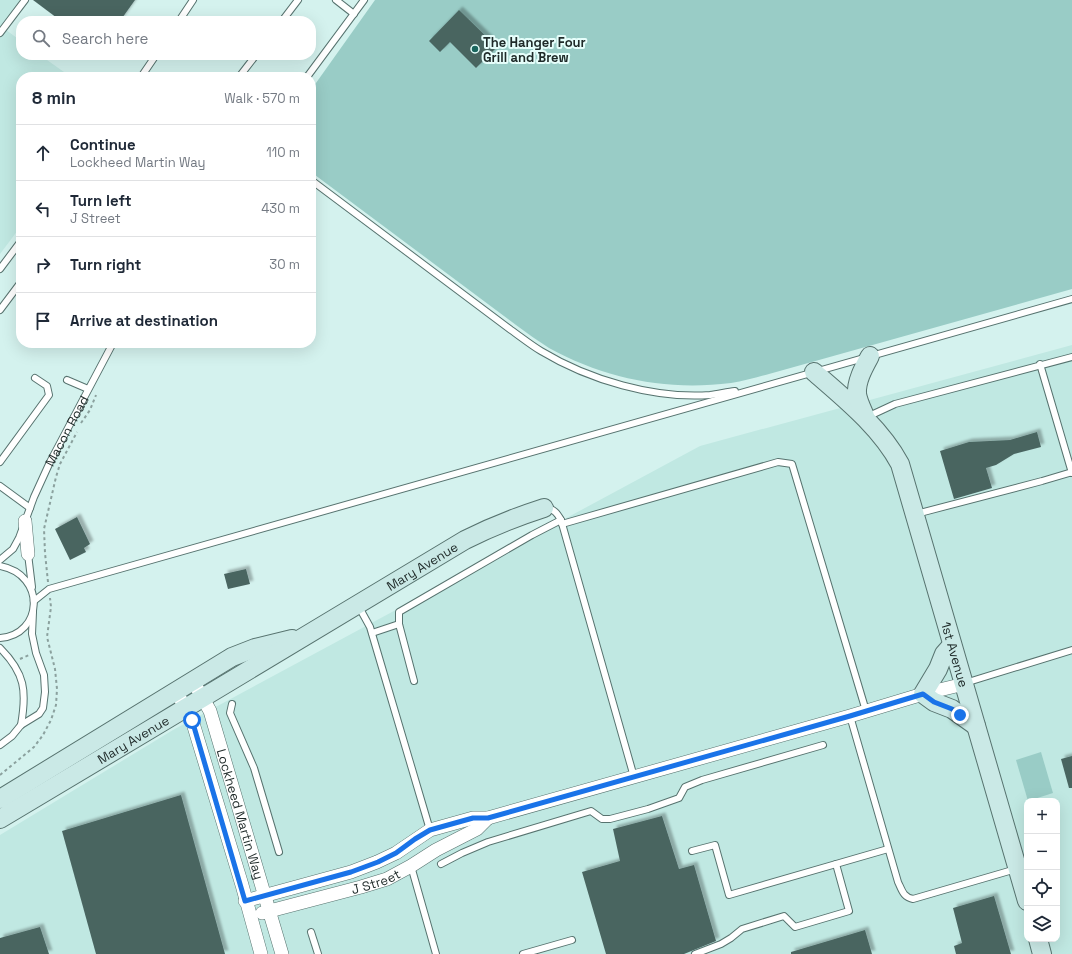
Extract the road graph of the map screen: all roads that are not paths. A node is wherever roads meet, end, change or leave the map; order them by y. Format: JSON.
{"nodes":[{"id":1,"x":25,"y":0,"type":"edge"},
{"id":2,"x":193,"y":0,"type":"edge"},
{"id":3,"x":298,"y":0,"type":"edge"},
{"id":4,"x":336,"y":0,"type":"edge"},
{"id":5,"x":364,"y":0,"type":"edge"},
{"id":6,"x":354,"y":14,"type":"junction"},
{"id":7,"x":182,"y":16,"type":"edge"},
{"id":8,"x":286,"y":16,"type":"edge"},
{"id":9,"x":0,"y":33,"type":"edge"},
{"id":10,"x":153,"y":60,"type":"edge"},
{"id":11,"x":252,"y":60,"type":"edge"},
{"id":12,"x":144,"y":72,"type":"edge"},
{"id":13,"x":243,"y":72,"type":"edge"},
{"id":14,"x":311,"y":72,"type":"edge"},
{"id":15,"x":316,"y":184,"type":"edge"},
{"id":16,"x":16,"y":248,"type":"edge"},
{"id":17,"x":0,"y":269,"type":"edge"},
{"id":18,"x":16,"y":289,"type":"edge"},
{"id":19,"x":1072,"y":299,"type":"edge"},
{"id":20,"x":0,"y":310,"type":"edge"},
{"id":21,"x":110,"y":348,"type":"edge"},
{"id":22,"x":870,"y":356,"type":"junction"},
{"id":23,"x":1072,"y":356,"type":"edge"},
{"id":24,"x":1040,"y":364,"type":"junction"},
{"id":25,"x":814,"y":372,"type":"junction"},
{"id":26,"x":36,"y":378,"type":"dead end"},
{"id":27,"x":67,"y":380,"type":"dead end"},
{"id":28,"x":758,"y":388,"type":"junction"},
{"id":29,"x":88,"y":389,"type":"junction"},
{"id":30,"x":866,"y":418,"type":"junction"},
{"id":31,"x":0,"y":462,"type":"edge"},
{"id":32,"x":1072,"y":472,"type":"edge"},
{"id":33,"x":0,"y":486,"type":"edge"},
{"id":34,"x":30,"y":508,"type":"junction"},
{"id":35,"x":544,"y":508,"type":"joint"},
{"id":36,"x":915,"y":515,"type":"junction"},
{"id":37,"x":25,"y":521,"type":"junction"},
{"id":38,"x":562,"y":522,"type":"junction"},
{"id":39,"x":33,"y":553,"type":"joint"},
{"id":40,"x":0,"y":560,"type":"edge"},
{"id":41,"x":0,"y":566,"type":"edge"},
{"id":42,"x":32,"y":590,"type":"junction"},
{"id":43,"x":34,"y":601,"type":"junction"},
{"id":44,"x":358,"y":605,"type":"junction"},
{"id":45,"x":33,"y":612,"type":"junction"},
{"id":46,"x":399,"y":624,"type":"junction"},
{"id":47,"x":372,"y":633,"type":"junction"},
{"id":48,"x":306,"y":635,"type":"junction"},
{"id":49,"x":0,"y":638,"type":"edge"},
{"id":50,"x":952,"y":645,"type":"junction"},
{"id":51,"x":0,"y":648,"type":"edge"},
{"id":52,"x":1072,"y":650,"type":"edge"},
{"id":53,"x":193,"y":681,"type":"junction"},
{"id":54,"x":414,"y":681,"type":"dead end"},
{"id":55,"x":964,"y":684,"type":"junction"},
{"id":56,"x":176,"y":692,"type":"junction"},
{"id":57,"x":923,"y":694,"type":"junction"},
{"id":58,"x":204,"y":699,"type":"junction"},
{"id":59,"x":232,"y":704,"type":"dead end"},
{"id":60,"x":186,"y":708,"type":"junction"},
{"id":61,"x":866,"y":711,"type":"junction"},
{"id":62,"x":850,"y":716,"type":"junction"},
{"id":63,"x":20,"y":725,"type":"junction"},
{"id":64,"x":976,"y":726,"type":"junction"},
{"id":65,"x":0,"y":745,"type":"edge"},
{"id":66,"x":823,"y":745,"type":"dead end"},
{"id":67,"x":634,"y":777,"type":"junction"},
{"id":68,"x":0,"y":799,"type":"edge"},
{"id":69,"x":488,"y":818,"type":"junction"},
{"id":70,"x":0,"y":819,"type":"edge"},
{"id":71,"x":430,"y":830,"type":"junction"},
{"id":72,"x":888,"y":849,"type":"junction"},
{"id":73,"x":692,"y":851,"type":"dead end"},
{"id":74,"x":279,"y":852,"type":"dead end"},
{"id":75,"x":441,"y":864,"type":"dead end"},
{"id":76,"x":836,"y":864,"type":"junction"},
{"id":77,"x":411,"y":866,"type":"junction"},
{"id":78,"x":1018,"y":869,"type":"junction"},
{"id":79,"x":1024,"y":890,"type":"edge"},
{"id":80,"x":265,"y":895,"type":"junction"},
{"id":81,"x":245,"y":901,"type":"junction"},
{"id":82,"x":269,"y":912,"type":"junction"},
{"id":83,"x":249,"y":916,"type":"junction"},
{"id":84,"x":312,"y":932,"type":"dead end"},
{"id":85,"x":572,"y":940,"type":"dead end"},
{"id":86,"x":1039,"y":942,"type":"edge"},
{"id":87,"x":261,"y":954,"type":"edge"},
{"id":88,"x":282,"y":954,"type":"edge"},
{"id":89,"x":318,"y":954,"type":"edge"},
{"id":90,"x":436,"y":954,"type":"edge"},
{"id":91,"x":523,"y":954,"type":"edge"},
{"id":92,"x":695,"y":954,"type":"edge"},
{"id":93,"x":1042,"y":954,"type":"edge"}],
"edges":[{"from":1,"to":9,"type":"lane"},
{"from":2,"to":7,"type":"lane"},
{"from":3,"to":8,"type":"lane"},
{"from":4,"to":6,"type":"lane"},
{"from":5,"to":6,"type":"lane"},
{"from":6,"to":14,"type":"lane"},
{"from":10,"to":12,"type":"lane"},
{"from":11,"to":13,"type":"lane"},
{"from":15,"to":28,"type":"lane"},
{"from":16,"to":17,"type":"lane"},
{"from":18,"to":20,"type":"lane"},
{"from":19,"to":22,"type":"lane"},
{"from":21,"to":29,"type":"lane","name":"Macon Road"},
{"from":22,"to":25,"type":"lane"},
{"from":22,"to":30,"type":"street","name":"1st Avenue"},
{"from":23,"to":24,"type":"lane"},
{"from":24,"to":30,"type":"lane"},
{"from":24,"to":32,"type":"lane"},
{"from":25,"to":28,"type":"lane"},
{"from":25,"to":30,"type":"street","name":"1st Avenue"},
{"from":26,"to":31,"type":"lane"},
{"from":27,"to":29,"type":"lane"},
{"from":28,"to":43,"type":"lane"},
{"from":29,"to":34,"type":"lane","name":"Macon Road"},
{"from":30,"to":36,"type":"street","name":"1st Avenue"},
{"from":32,"to":36,"type":"lane"},
{"from":33,"to":34,"type":"lane"},
{"from":34,"to":37,"type":"lane","name":"Macon Road"},
{"from":35,"to":38,"type":"lane"},
{"from":35,"to":44,"type":"street","name":"Mary Avenue"},
{"from":36,"to":50,"type":"street","name":"1st Avenue"},
{"from":37,"to":39,"type":"street","name":"Macon Road"},
{"from":37,"to":40,"type":"lane","name":"Macon Road"},
{"from":38,"to":46,"type":"lane"},
{"from":38,"to":61,"type":"lane"},
{"from":38,"to":67,"type":"lane"},
{"from":39,"to":42,"type":"lane","name":"Macon Road"},
{"from":41,"to":42,"type":"lane"},
{"from":42,"to":43,"type":"lane","name":"Macon Road"},
{"from":43,"to":45,"type":"lane","name":"Macon Road"},
{"from":44,"to":47,"type":"lane"},
{"from":44,"to":48,"type":"street","name":"Mary Avenue"},
{"from":45,"to":49,"type":"lane"},
{"from":45,"to":63,"type":"lane","name":"Macon Road"},
{"from":46,"to":47,"type":"lane"},
{"from":46,"to":54,"type":"lane"},
{"from":47,"to":71,"type":"lane"},
{"from":48,"to":53,"type":"street","name":"Mary Avenue"},
{"from":48,"to":58,"type":"street","name":"Mary Avenue"},
{"from":50,"to":55,"type":"street","name":"1st Avenue"},
{"from":50,"to":57,"type":"street"},
{"from":51,"to":63,"type":"lane"},
{"from":52,"to":55,"type":"lane"},
{"from":53,"to":56,"type":"street","name":"Mary Avenue"},
{"from":53,"to":58,"type":"street","name":"Lockheed Martin Way"},
{"from":55,"to":57,"type":"street","name":"J Street"},
{"from":55,"to":64,"type":"street","name":"1st Avenue"},
{"from":56,"to":60,"type":"street","name":"Lockheed Martin Way"},
{"from":56,"to":68,"type":"street","name":"Mary Avenue"},
{"from":57,"to":61,"type":"street","name":"J Street"},
{"from":57,"to":64,"type":"street"},
{"from":58,"to":60,"type":"street","name":"Mary Avenue"},
{"from":58,"to":80,"type":"street","name":"Lockheed Martin Way"},
{"from":59,"to":74,"type":"lane"},
{"from":60,"to":70,"type":"street","name":"Mary Avenue"},
{"from":60,"to":81,"type":"street","name":"Lockheed Martin Way"},
{"from":61,"to":62,"type":"street","name":"J Street"},
{"from":62,"to":67,"type":"street","name":"J Street"},
{"from":62,"to":72,"type":"lane"},
{"from":63,"to":65,"type":"lane"},
{"from":64,"to":78,"type":"street","name":"1st Avenue"},
{"from":66,"to":75,"type":"lane"},
{"from":67,"to":69,"type":"street","name":"J Street"},
{"from":69,"to":71,"type":"street","name":"J Street"},
{"from":69,"to":77,"type":"street","name":"J Street"},
{"from":71,"to":80,"type":"street","name":"J Street"},
{"from":72,"to":76,"type":"lane"},
{"from":72,"to":78,"type":"lane"},
{"from":73,"to":76,"type":"lane"},
{"from":76,"to":92,"type":"lane"},
{"from":77,"to":82,"type":"street","name":"J Street"},
{"from":77,"to":90,"type":"lane"},
{"from":78,"to":79,"type":"street","name":"1st Avenue"},
{"from":80,"to":81,"type":"street","name":"J Street"},
{"from":80,"to":82,"type":"street","name":"Lockheed Martin Way"},
{"from":81,"to":83,"type":"street","name":"Lockheed Martin Way"},
{"from":82,"to":83,"type":"street","name":"J Street"},
{"from":82,"to":88,"type":"street","name":"Lockheed Martin Way"},
{"from":83,"to":87,"type":"street","name":"Lockheed Martin Way"},
{"from":84,"to":89,"type":"lane"},
{"from":85,"to":91,"type":"lane"},
{"from":86,"to":93,"type":"street"}]}
